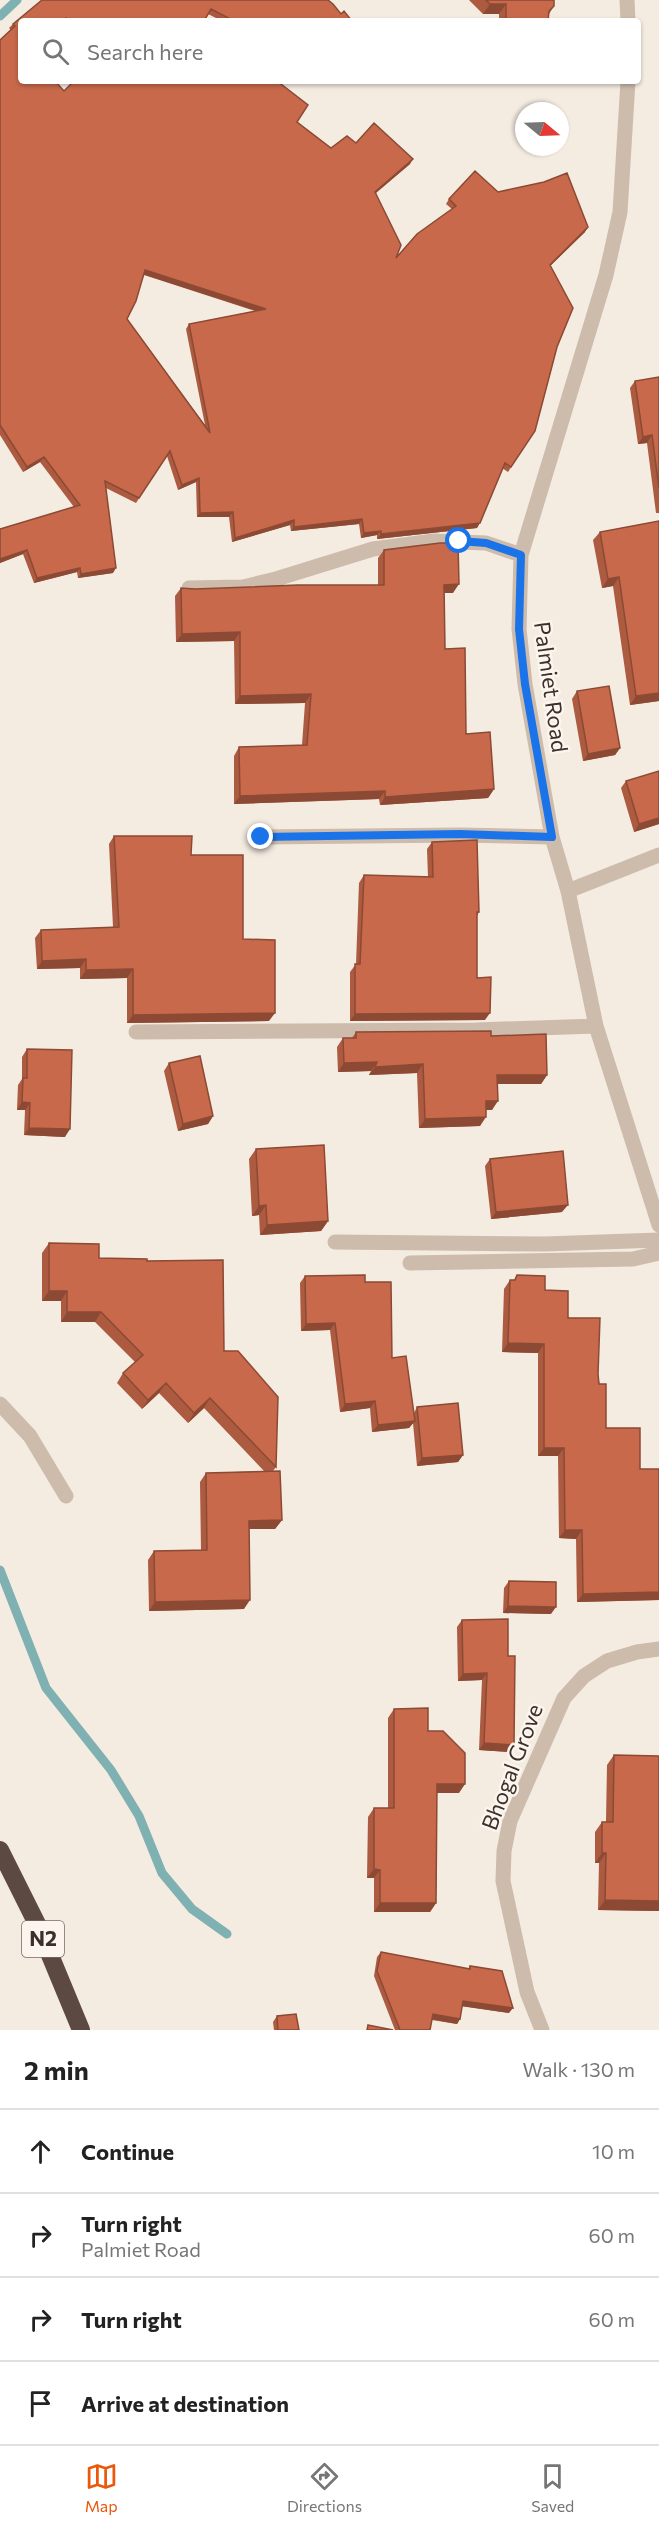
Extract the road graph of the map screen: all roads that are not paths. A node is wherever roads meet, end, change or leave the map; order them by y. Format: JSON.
{"nodes":[{"id":1,"x":627,"y":0,"type":"edge"},
{"id":2,"x":628,"y":18,"type":"edge"},
{"id":3,"x":628,"y":84,"type":"edge"},
{"id":4,"x":521,"y":555,"type":"junction"},
{"id":5,"x":189,"y":588,"type":"edge"},
{"id":6,"x":261,"y":837,"type":"dead end"},
{"id":7,"x":552,"y":837,"type":"junction"},
{"id":8,"x":659,"y":855,"type":"edge"},
{"id":9,"x":568,"y":891,"type":"junction"},
{"id":10,"x":596,"y":1026,"type":"junction"},
{"id":11,"x":136,"y":1032,"type":"edge"},
{"id":12,"x":659,"y":1225,"type":"edge"},
{"id":13,"x":659,"y":1240,"type":"edge"},
{"id":14,"x":335,"y":1242,"type":"dead end"},
{"id":15,"x":659,"y":1253,"type":"edge"},
{"id":16,"x":410,"y":1263,"type":"dead end"},
{"id":17,"x":0,"y":1404,"type":"edge"},
{"id":18,"x":66,"y":1496,"type":"dead end"},
{"id":19,"x":659,"y":1649,"type":"edge"},
{"id":20,"x":0,"y":1850,"type":"edge"},
{"id":21,"x":81,"y":2030,"type":"edge"},
{"id":22,"x":542,"y":2030,"type":"edge"}],
"edges":[{"from":1,"to":2,"type":"street"},
{"from":3,"to":4,"type":"street","name":"Palmiet Road"},
{"from":4,"to":5,"type":"street"},
{"from":4,"to":7,"type":"street","name":"Palmiet Road"},
{"from":6,"to":7,"type":"street"},
{"from":7,"to":9,"type":"street","name":"Palmiet Road"},
{"from":8,"to":9,"type":"street"},
{"from":9,"to":10,"type":"street","name":"Palmiet Road"},
{"from":10,"to":11,"type":"street"},
{"from":10,"to":12,"type":"street","name":"Palmiet Road"},
{"from":13,"to":14,"type":"street"},
{"from":15,"to":16,"type":"street"},
{"from":17,"to":18,"type":"street"},
{"from":19,"to":22,"type":"street","name":"Bhogal Grove"},
{"from":20,"to":21,"type":"highway","number":"N2"}]}
